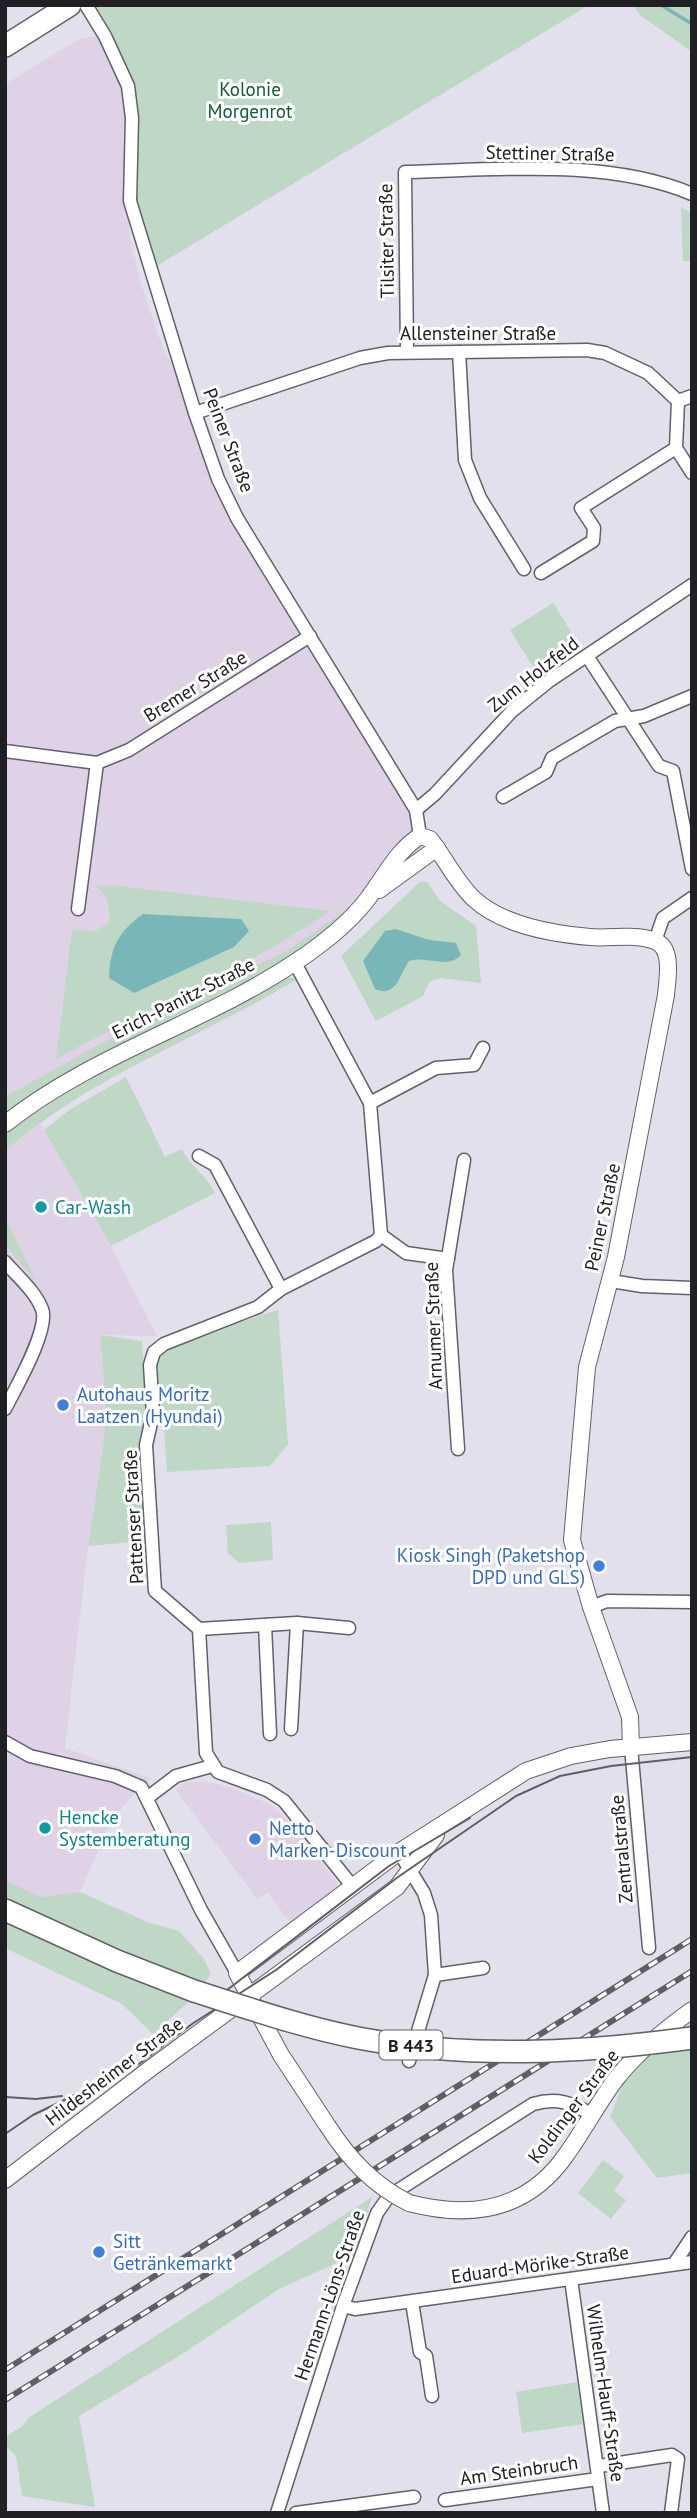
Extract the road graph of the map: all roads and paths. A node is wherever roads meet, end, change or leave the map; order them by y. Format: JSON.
{"nodes":[{"id":1,"x":47,"y":5,"type":"edge"},
{"id":2,"x":70,"y":5,"type":"edge"},
{"id":3,"x":86,"y":5,"type":"edge"},
{"id":4,"x":5,"y":31,"type":"edge"},
{"id":5,"x":5,"y":46,"type":"edge"},
{"id":6,"x":405,"y":172,"type":"joint"},
{"id":7,"x":692,"y":194,"type":"edge"},
{"id":8,"x":407,"y":351,"type":"junction"},
{"id":9,"x":459,"y":352,"type":"junction"},
{"id":10,"x":692,"y":396,"type":"edge"},
{"id":11,"x":678,"y":401,"type":"junction"},
{"id":12,"x":195,"y":413,"type":"junction"},
{"id":13,"x":676,"y":448,"type":"junction"},
{"id":14,"x":692,"y":473,"type":"edge"},
{"id":15,"x":524,"y":569,"type":"dead end"},
{"id":16,"x":541,"y":573,"type":"dead end"},
{"id":17,"x":691,"y":585,"type":"edge"},
{"id":18,"x":310,"y":636,"type":"junction"},
{"id":19,"x":587,"y":656,"type":"junction"},
{"id":20,"x":692,"y":696,"type":"edge"},
{"id":21,"x":630,"y":718,"type":"junction"},
{"id":22,"x":5,"y":751,"type":"edge"},
{"id":23,"x":97,"y":764,"type":"junction"},
{"id":24,"x":503,"y":797,"type":"dead end"},
{"id":25,"x":416,"y":810,"type":"junction"},
{"id":26,"x":420,"y":836,"type":"junction"},
{"id":27,"x":437,"y":848,"type":"junction"},
{"id":28,"x":692,"y":869,"type":"edge"},
{"id":29,"x":369,"y":898,"type":"junction"},
{"id":30,"x":692,"y":898,"type":"edge"},
{"id":31,"x":79,"y":909,"type":"dead end"},
{"id":32,"x":656,"y":941,"type":"junction"},
{"id":33,"x":295,"y":963,"type":"junction"},
{"id":34,"x":483,"y":1048,"type":"dead end"},
{"id":35,"x":370,"y":1103,"type":"junction"},
{"id":36,"x":6,"y":1123,"type":"edge"},
{"id":37,"x":199,"y":1156,"type":"dead end"},
{"id":38,"x":464,"y":1160,"type":"dead end"},
{"id":39,"x":382,"y":1235,"type":"junction"},
{"id":40,"x":448,"y":1259,"type":"junction"},
{"id":41,"x":5,"y":1262,"type":"edge"},
{"id":42,"x":611,"y":1281,"type":"junction"},
{"id":43,"x":692,"y":1288,"type":"edge"},
{"id":44,"x":281,"y":1289,"type":"junction"},
{"id":45,"x":5,"y":1409,"type":"edge"},
{"id":46,"x":458,"y":1449,"type":"dead end"},
{"id":47,"x":692,"y":1602,"type":"edge"},
{"id":48,"x":591,"y":1607,"type":"junction"},
{"id":49,"x":298,"y":1623,"type":"junction"},
{"id":50,"x":265,"y":1625,"type":"junction"},
{"id":51,"x":349,"y":1628,"type":"dead end"},
{"id":52,"x":199,"y":1629,"type":"junction"},
{"id":53,"x":291,"y":1729,"type":"dead end"},
{"id":54,"x":270,"y":1734,"type":"dead end"},
{"id":55,"x":5,"y":1742,"type":"edge"},
{"id":56,"x":692,"y":1742,"type":"edge"},
{"id":57,"x":631,"y":1747,"type":"junction"},
{"id":58,"x":212,"y":1766,"type":"junction"},
{"id":59,"x":148,"y":1801,"type":"junction"},
{"id":60,"x":442,"y":1827,"type":"junction"},
{"id":61,"x":399,"y":1852,"type":"junction"},
{"id":62,"x":411,"y":1868,"type":"junction"},
{"id":63,"x":353,"y":1887,"type":"junction"},
{"id":64,"x":5,"y":1910,"type":"edge"},
{"id":65,"x":649,"y":1948,"type":"dead end"},
{"id":66,"x":483,"y":1968,"type":"dead end"},
{"id":67,"x":237,"y":1973,"type":"junction"},
{"id":68,"x":435,"y":1975,"type":"junction"},
{"id":69,"x":250,"y":1995,"type":"junction"},
{"id":70,"x":692,"y":2010,"type":"edge"},
{"id":71,"x":692,"y":2038,"type":"edge"},
{"id":72,"x":409,"y":2061,"type":"dead end"},
{"id":73,"x":593,"y":2115,"type":"junction"},
{"id":74,"x":5,"y":2180,"type":"edge"},
{"id":75,"x":692,"y":2237,"type":"edge"},
{"id":76,"x":692,"y":2262,"type":"edge"},
{"id":77,"x":674,"y":2264,"type":"junction"},
{"id":78,"x":571,"y":2279,"type":"junction"},
{"id":79,"x":412,"y":2302,"type":"junction"},
{"id":80,"x":343,"y":2306,"type":"junction"},
{"id":81,"x":432,"y":2396,"type":"dead end"},
{"id":82,"x":598,"y":2472,"type":"junction"},
{"id":83,"x":415,"y":2497,"type":"dead end"},
{"id":84,"x":445,"y":2500,"type":"dead end"},
{"id":85,"x":280,"y":2512,"type":"edge"},
{"id":86,"x":296,"y":2513,"type":"edge"},
{"id":87,"x":603,"y":2513,"type":"edge"},
{"id":88,"x":671,"y":2513,"type":"edge"}],
"edges":[{"from":1,"to":4,"type":"main road"},
{"from":2,"to":5,"type":"main road"},
{"from":3,"to":12,"type":"street","name":"Peiner Straße"},
{"from":6,"to":7,"type":"street","name":"Stettiner Straße"},
{"from":6,"to":8,"type":"street","name":"Tilsiter Straße"},
{"from":8,"to":9,"type":"street","name":"Allensteiner Straße"},
{"from":8,"to":12,"type":"street","name":"Allensteiner Straße"},
{"from":9,"to":11,"type":"street","name":"Allensteiner Straße"},
{"from":9,"to":15,"type":"street"},
{"from":10,"to":11,"type":"street"},
{"from":11,"to":13,"type":"street"},
{"from":12,"to":18,"type":"street","name":"Peiner Straße"},
{"from":13,"to":14,"type":"street"},
{"from":13,"to":16,"type":"street"},
{"from":17,"to":19,"type":"street","name":"Zum Holzfeld"},
{"from":18,"to":23,"type":"street","name":"Bremer Straße"},
{"from":18,"to":25,"type":"street","name":"Peiner Straße"},
{"from":19,"to":21,"type":"street"},
{"from":19,"to":25,"type":"street","name":"Zum Holzfeld"},
{"from":20,"to":21,"type":"street"},
{"from":21,"to":24,"type":"street"},
{"from":21,"to":28,"type":"street"},
{"from":22,"to":23,"type":"street"},
{"from":23,"to":31,"type":"street"},
{"from":25,"to":26,"type":"street","name":"Peiner Straße"},
{"from":26,"to":27,"type":"street"},
{"from":26,"to":29,"type":"street","name":"Erich-Panitz-Straße"},
{"from":27,"to":29,"type":"street","name":"Erich-Panitz-Straße"},
{"from":27,"to":32,"type":"street"},
{"from":29,"to":33,"type":"street","name":"Erich-Panitz-Straße"},
{"from":30,"to":32,"type":"street"},
{"from":32,"to":42,"type":"street","name":"Peiner Straße"},
{"from":33,"to":35,"type":"street"},
{"from":33,"to":36,"type":"street","name":"Erich-Panitz-Straße"},
{"from":34,"to":35,"type":"street"},
{"from":35,"to":39,"type":"street"},
{"from":37,"to":44,"type":"street"},
{"from":38,"to":40,"type":"street","name":"Arnumer Straße"},
{"from":39,"to":40,"type":"street"},
{"from":39,"to":44,"type":"street","name":"Pattenser Straße"},
{"from":40,"to":46,"type":"street","name":"Arnumer Straße"},
{"from":41,"to":45,"type":"street"},
{"from":42,"to":43,"type":"street"},
{"from":42,"to":48,"type":"street","name":"Peiner Straße"},
{"from":44,"to":52,"type":"street","name":"Pattenser Straße"},
{"from":47,"to":48,"type":"street"},
{"from":48,"to":57,"type":"street","name":"Peiner Straße"},
{"from":49,"to":50,"type":"street"},
{"from":49,"to":51,"type":"street"},
{"from":49,"to":53,"type":"street"},
{"from":50,"to":52,"type":"street"},
{"from":50,"to":54,"type":"street"},
{"from":52,"to":58,"type":"street"},
{"from":55,"to":59,"type":"street"},
{"from":56,"to":57,"type":"street","name":"Hildesheimer Straße"},
{"from":57,"to":60,"type":"street","name":"Hildesheimer Straße"},
{"from":57,"to":65,"type":"street","name":"Zentralstraße"},
{"from":58,"to":59,"type":"street"},
{"from":58,"to":63,"type":"street"},
{"from":59,"to":67,"type":"street"},
{"from":60,"to":61,"type":"street","name":"Hildesheimer Straße"},
{"from":60,"to":62,"type":"street","name":"Hildesheimer Straße"},
{"from":61,"to":62,"type":"street"},
{"from":61,"to":63,"type":"street","name":"Hildesheimer Straße"},
{"from":62,"to":68,"type":"street"},
{"from":62,"to":69,"type":"street","name":"Hildesheimer Straße"},
{"from":63,"to":67,"type":"street","name":"Hildesheimer Straße"},
{"from":64,"to":71,"type":"main road","number":"B 443","bridge":true},
{"from":66,"to":68,"type":"street"},
{"from":67,"to":69,"type":"street"},
{"from":68,"to":72,"type":"street"},
{"from":69,"to":73,"type":"street","name":"Koldinger Straße","bridge":true},
{"from":69,"to":74,"type":"street","name":"Hildesheimer Straße"},
{"from":70,"to":73,"type":"street","name":"Koldinger Straße"},
{"from":73,"to":80,"type":"street","name":"Hermann-Löns-Straße"},
{"from":75,"to":77,"type":"street"},
{"from":76,"to":77,"type":"street","name":"Eduard-Mörike-Straße"},
{"from":77,"to":78,"type":"street","name":"Eduard-Mörike-Straße"},
{"from":78,"to":79,"type":"street","name":"Eduard-Mörike-Straße"},
{"from":78,"to":82,"type":"street","name":"Wilhelm-Hauff-Straße"},
{"from":79,"to":80,"type":"street","name":"Eduard-Mörike-Straße"},
{"from":79,"to":81,"type":"street"},
{"from":80,"to":85,"type":"street","name":"Hermann-Löns-Straße"},
{"from":82,"to":84,"type":"street","name":"Am Steinbruch"},
{"from":82,"to":87,"type":"street","name":"Wilhelm-Hauff-Straße"},
{"from":82,"to":88,"type":"street","name":"Am Steinbruch"},
{"from":83,"to":86,"type":"street"}]}
